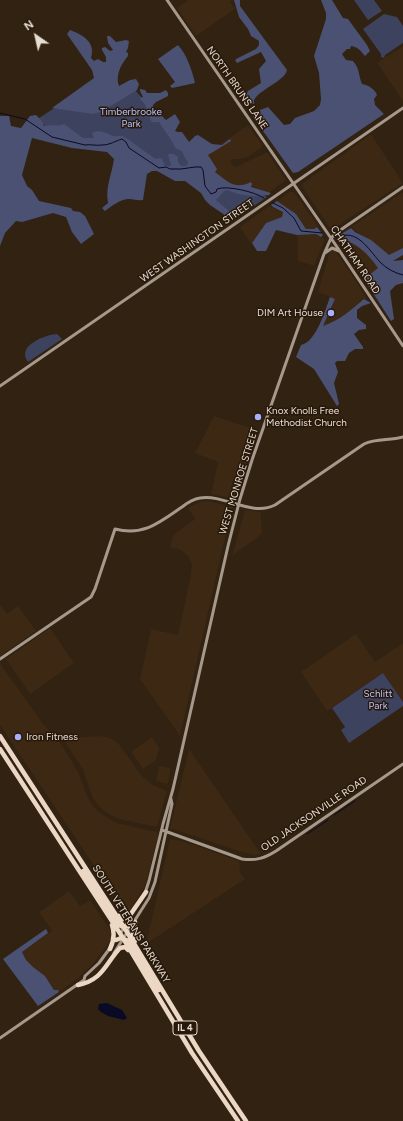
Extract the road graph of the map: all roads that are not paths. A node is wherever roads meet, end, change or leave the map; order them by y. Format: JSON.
{"nodes":[{"id":1,"x":167,"y":0,"type":"edge"},
{"id":2,"x":403,"y":108,"type":"edge"},
{"id":3,"x":294,"y":184,"type":"junction"},
{"id":4,"x":403,"y":187,"type":"edge"},
{"id":5,"x":331,"y":238,"type":"junction"},
{"id":6,"x":324,"y":254,"type":"junction"},
{"id":7,"x":342,"y":254,"type":"junction"},
{"id":8,"x":403,"y":346,"type":"edge"},
{"id":9,"x":0,"y":386,"type":"edge"},
{"id":10,"x":403,"y":437,"type":"edge"},
{"id":11,"x":238,"y":504,"type":"junction"},
{"id":12,"x":0,"y":659,"type":"edge"},
{"id":13,"x":0,"y":736,"type":"edge"},
{"id":14,"x":0,"y":749,"type":"edge"},
{"id":15,"x":403,"y":764,"type":"edge"},
{"id":16,"x":163,"y":831,"type":"junction"},
{"id":17,"x":65,"y":850,"type":"junction"},
{"id":18,"x":70,"y":858,"type":"junction"},
{"id":19,"x":146,"y":892,"type":"junction"},
{"id":20,"x":116,"y":914,"type":"junction"},
{"id":21,"x":133,"y":924,"type":"junction"},
{"id":22,"x":126,"y":930,"type":"junction"},
{"id":23,"x":122,"y":936,"type":"junction"},
{"id":24,"x":116,"y":940,"type":"joint"},
{"id":25,"x":110,"y":949,"type":"junction"},
{"id":26,"x":132,"y":953,"type":"junction"},
{"id":27,"x":84,"y":980,"type":"junction"},
{"id":28,"x":78,"y":985,"type":"junction"},
{"id":29,"x":172,"y":1006,"type":"junction"},
{"id":30,"x":0,"y":1038,"type":"edge"},
{"id":31,"x":238,"y":1121,"type":"edge"},
{"id":32,"x":246,"y":1121,"type":"edge"}],
"edges":[{"from":1,"to":3,"type":"street","name":"NORTH BRUNS LANE"},
{"from":2,"to":3,"type":"street","name":"WEST WASHINGTON STREET"},
{"from":3,"to":5,"type":"street","name":"CHATHAM ROAD"},
{"from":3,"to":9,"type":"street","name":"WEST WASHINGTON STREET"},
{"from":4,"to":5,"type":"street","name":"WEST MONROE STREET"},
{"from":5,"to":6,"type":"street","name":"WEST MONROE STREET"},
{"from":5,"to":7,"type":"street","name":"CHATHAM ROAD"},
{"from":6,"to":7,"type":"street"},
{"from":6,"to":11,"type":"street","name":"WEST MONROE STREET"},
{"from":7,"to":8,"type":"street","name":"CHATHAM ROAD"},
{"from":10,"to":11,"type":"street"},
{"from":11,"to":12,"type":"street"},
{"from":11,"to":16,"type":"street","name":"WEST MONROE STREET"},
{"from":13,"to":20,"type":"highway","name":"SOUTH VETERANS PARKWAY","number":"IL 4"},
{"from":14,"to":17,"type":"highway","name":"SOUTH VETERANS PARKWAY","number":"IL 4"},
{"from":15,"to":16,"type":"street","name":"OLD JACKSONVILLE ROAD"},
{"from":16,"to":19,"type":"street","name":"WEST MONROE STREET"},
{"from":16,"to":21,"type":"street","name":"WEST MONROE STREET"},
{"from":17,"to":18,"type":"highway","name":"SOUTH VETERANS PARKWAY","number":"IL 4"},
{"from":17,"to":22,"type":"highway"},
{"from":18,"to":23,"type":"highway","name":"SOUTH VETERANS PARKWAY","number":"IL 4"},
{"from":18,"to":25,"type":"highway"},
{"from":19,"to":20,"type":"highway"},
{"from":19,"to":22,"type":"street","name":"WEST MONROE STREET"},
{"from":20,"to":22,"type":"highway","name":"SOUTH VETERANS PARKWAY","number":"IL 4"},
{"from":21,"to":22,"type":"highway"},
{"from":21,"to":29,"type":"highway"},
{"from":22,"to":23,"type":"street","name":"WEST MONROE STREET"},
{"from":22,"to":29,"type":"highway","name":"SOUTH VETERANS PARKWAY","number":"IL 4"},
{"from":23,"to":24,"type":"highway"},
{"from":23,"to":26,"type":"highway","name":"SOUTH VETERANS PARKWAY","number":"IL 4"},
{"from":23,"to":27,"type":"street"},
{"from":23,"to":29,"type":"highway"},
{"from":24,"to":25,"type":"street"},
{"from":25,"to":27,"type":"street"},
{"from":26,"to":28,"type":"highway"},
{"from":26,"to":31,"type":"highway","name":"SOUTH VETERANS PARKWAY","number":"IL 4"},
{"from":27,"to":28,"type":"street"},
{"from":28,"to":30,"type":"street"},
{"from":29,"to":32,"type":"highway","name":"SOUTH VETERANS PARKWAY","number":"IL 4"}]}
